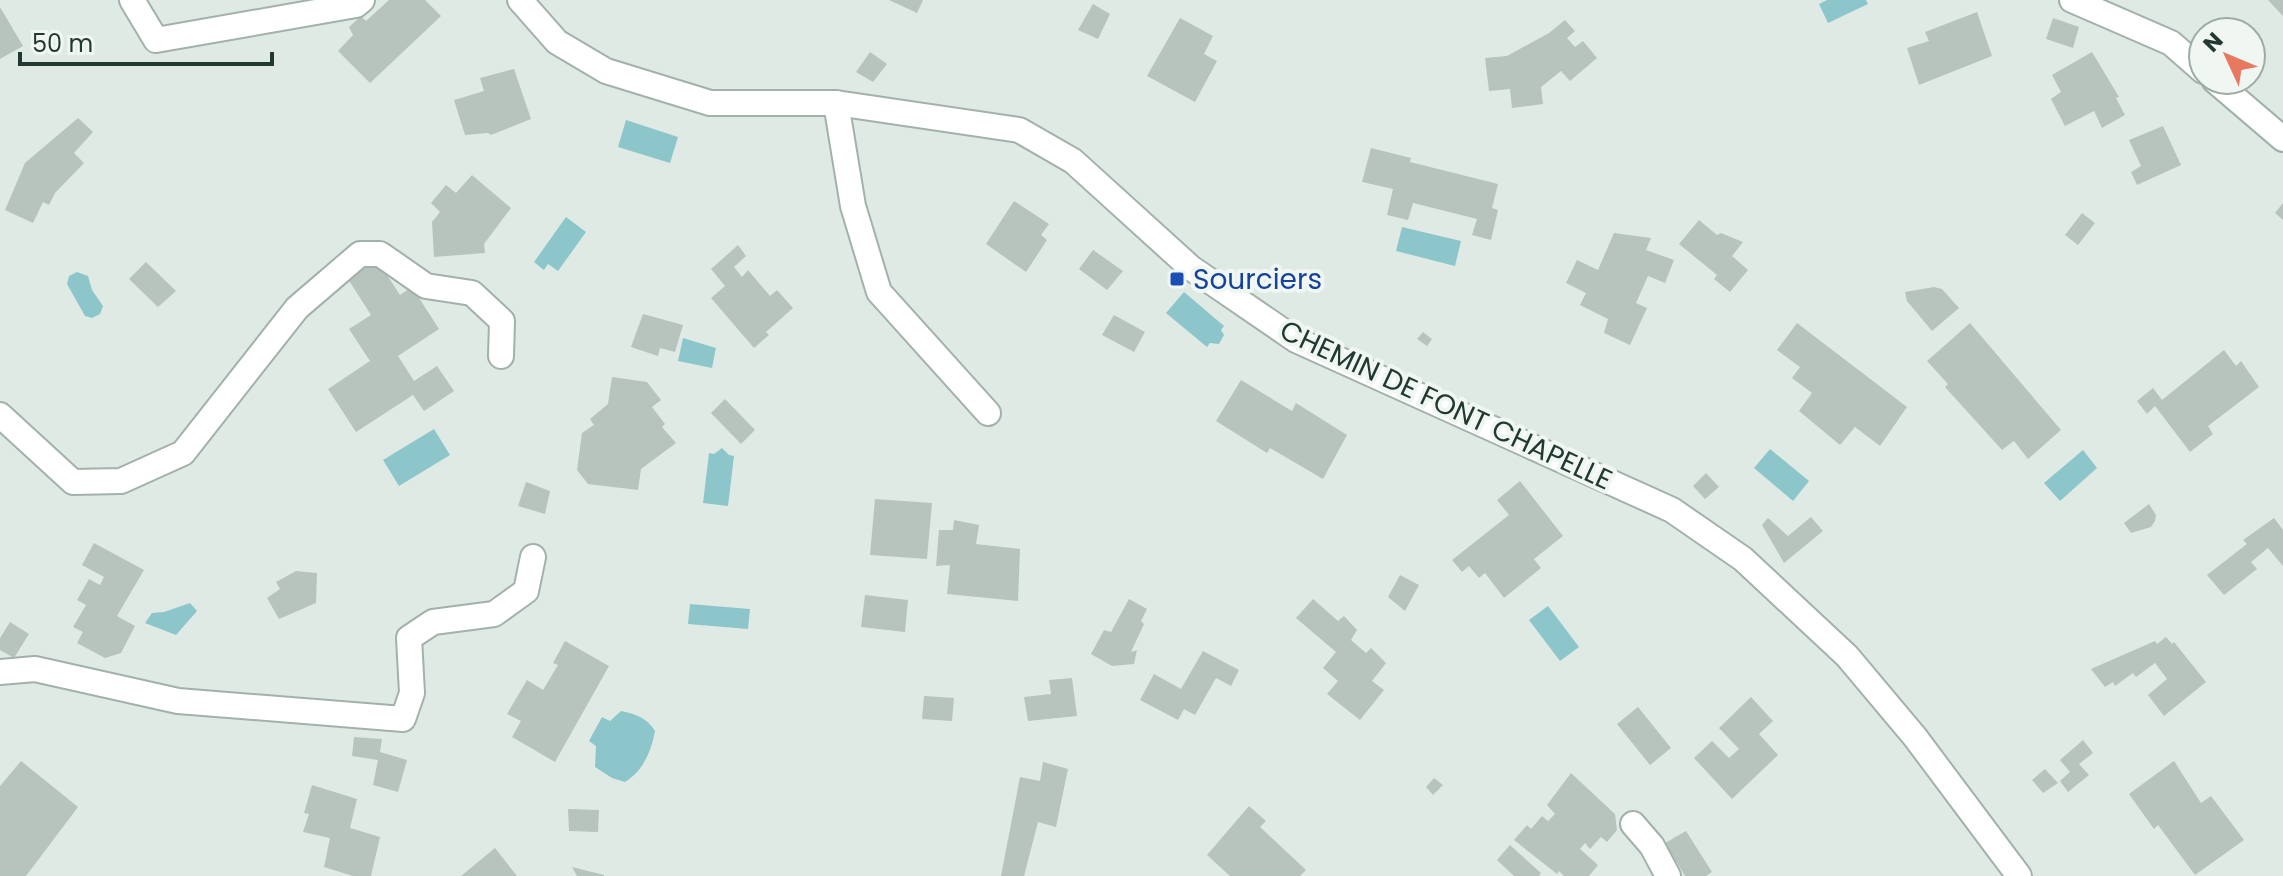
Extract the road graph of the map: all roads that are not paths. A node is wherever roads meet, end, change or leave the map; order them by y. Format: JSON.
{"nodes":[{"id":1,"x":132,"y":0,"type":"edge"},
{"id":2,"x":362,"y":0,"type":"edge"},
{"id":3,"x":520,"y":0,"type":"edge"},
{"id":4,"x":2072,"y":0,"type":"edge"},
{"id":5,"x":2187,"y":57,"type":"edge"},
{"id":6,"x":2233,"y":96,"type":"edge"},
{"id":7,"x":836,"y":103,"type":"junction"},
{"id":8,"x":2283,"y":139,"type":"edge"},
{"id":9,"x":501,"y":356,"type":"dead end"},
{"id":10,"x":988,"y":413,"type":"dead end"},
{"id":11,"x":0,"y":415,"type":"edge"},
{"id":12,"x":533,"y":557,"type":"dead end"},
{"id":13,"x":0,"y":672,"type":"edge"},
{"id":14,"x":1633,"y":824,"type":"dead end"},
{"id":15,"x":1668,"y":876,"type":"edge"},
{"id":16,"x":2019,"y":876,"type":"edge"}],
"edges":[{"from":1,"to":2,"type":"street"},
{"from":3,"to":7,"type":"street","name":"CHEMIN DE FONT CHAPELLE"},
{"from":4,"to":5,"type":"street"},
{"from":6,"to":8,"type":"street"},
{"from":7,"to":10,"type":"street"},
{"from":7,"to":16,"type":"street","name":"CHEMIN DE FONT CHAPELLE"},
{"from":9,"to":11,"type":"street"},
{"from":12,"to":13,"type":"street"},
{"from":14,"to":15,"type":"street"}]}
